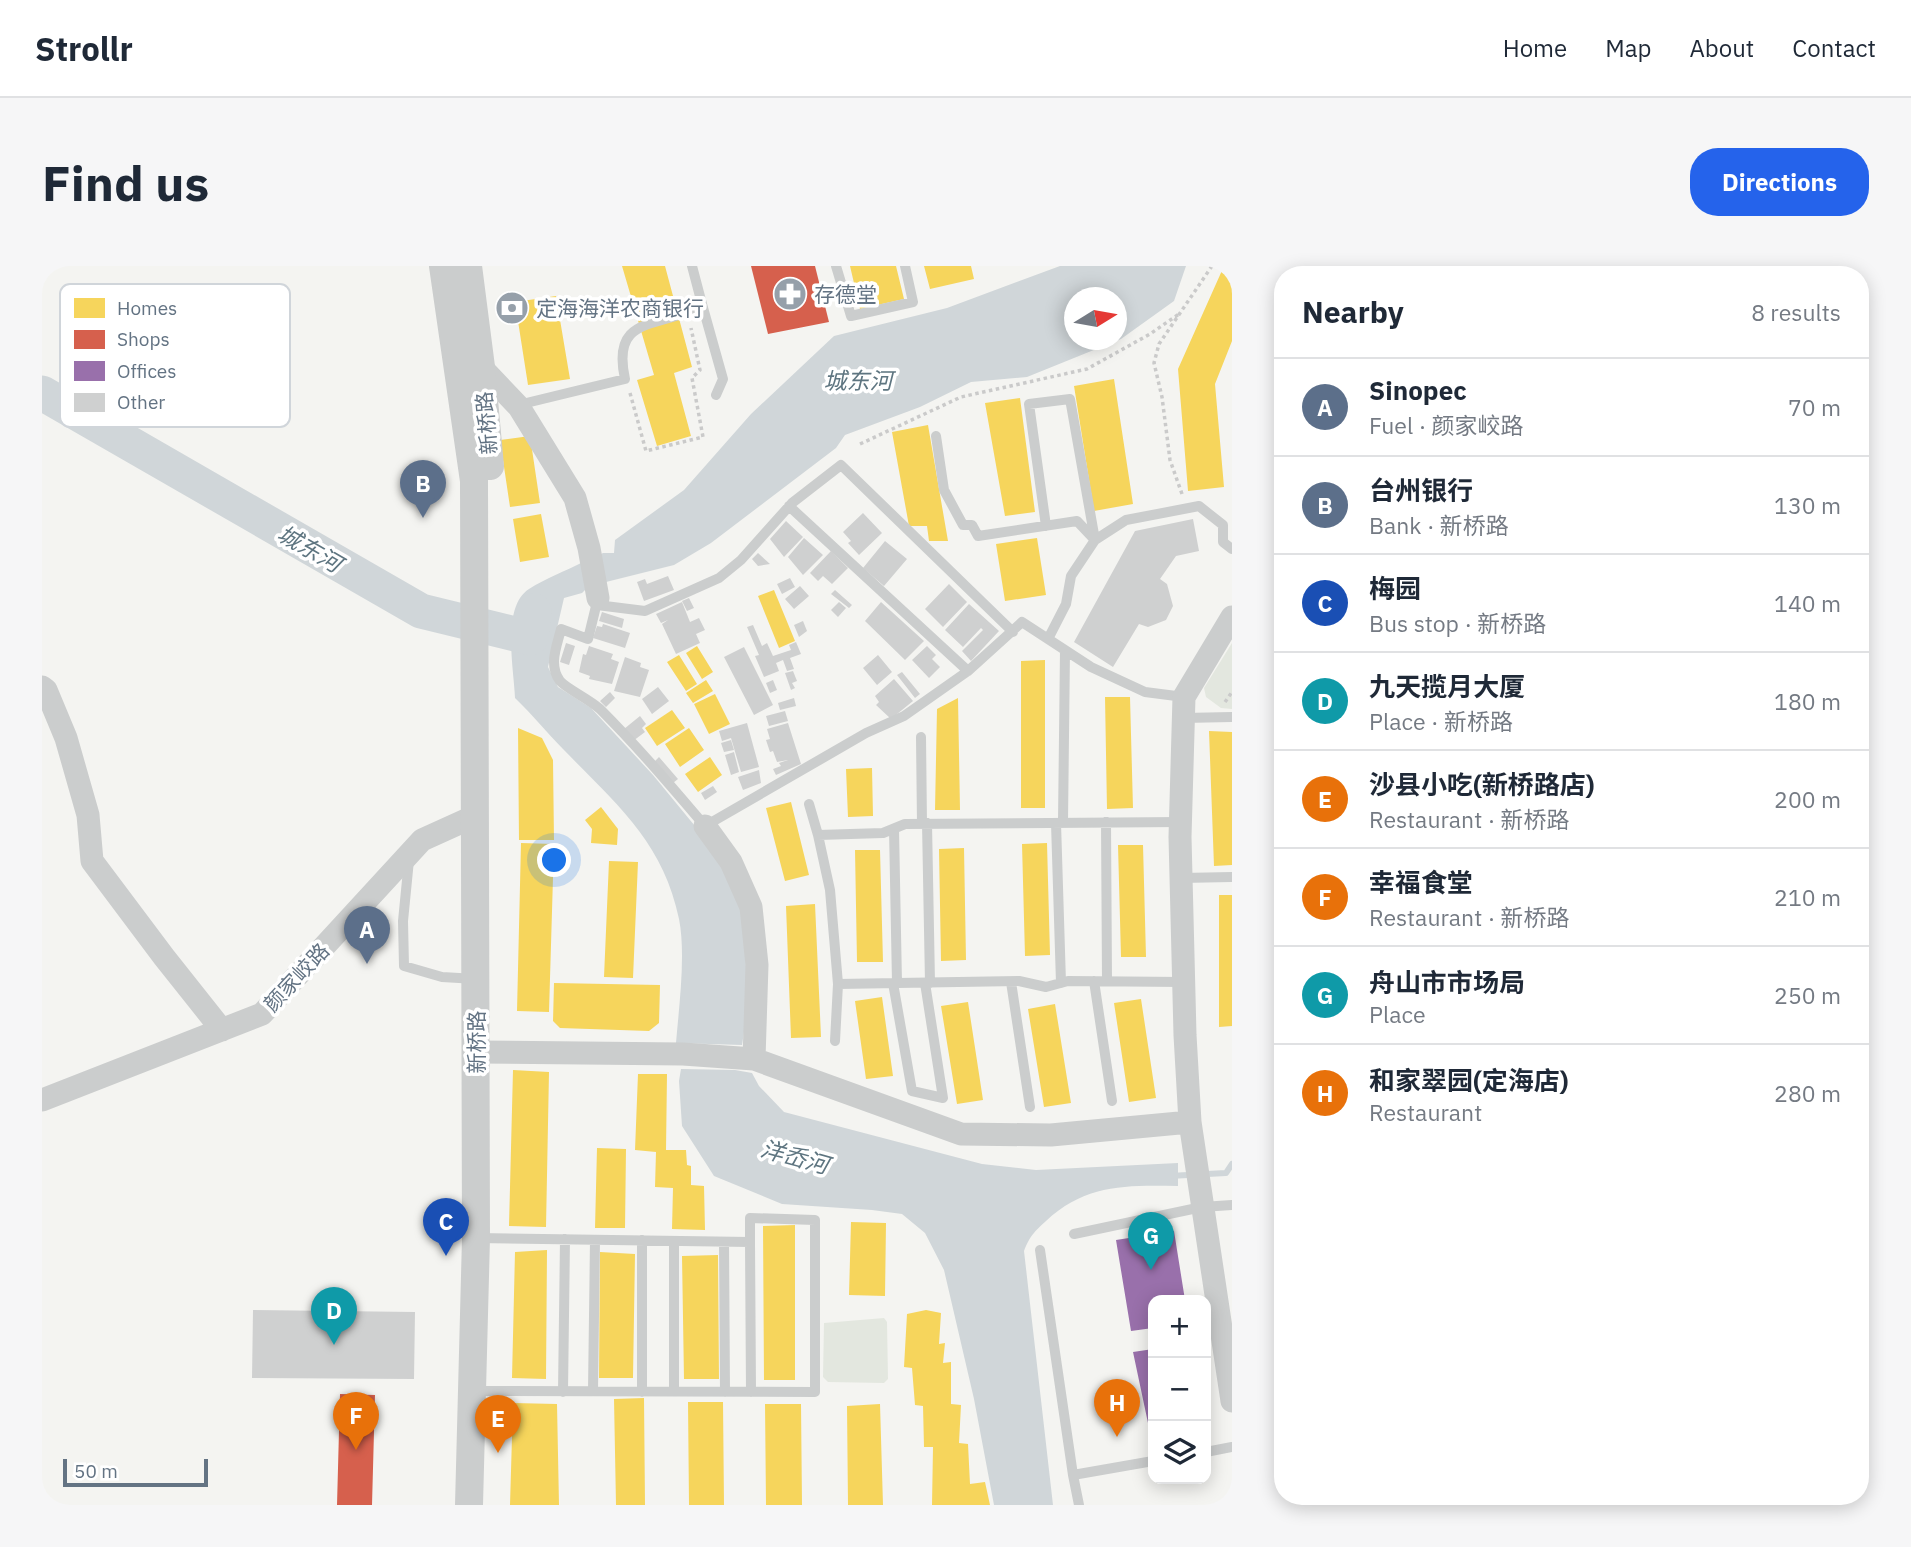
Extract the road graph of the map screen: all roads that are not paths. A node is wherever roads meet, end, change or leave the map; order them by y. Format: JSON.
{"nodes":[{"id":1,"x":443,"y":266,"type":"edge"},
{"id":2,"x":468,"y":266,"type":"edge"},
{"id":3,"x":692,"y":266,"type":"edge"},
{"id":4,"x":836,"y":266,"type":"edge"},
{"id":5,"x":905,"y":266,"type":"edge"},
{"id":6,"x":702,"y":304,"type":"junction"},
{"id":7,"x":481,"y":367,"type":"junction"},
{"id":8,"x":716,"y":395,"type":"dead end"},
{"id":9,"x":517,"y":405,"type":"junction"},
{"id":10,"x":936,"y":436,"type":"dead end"},
{"id":11,"x":789,"y":506,"type":"junction"},
{"id":12,"x":1227,"y":524,"type":"edge"},
{"id":13,"x":1046,"y":526,"type":"junction"},
{"id":14,"x":1095,"y":540,"type":"junction"},
{"id":15,"x":1232,"y":549,"type":"edge"},
{"id":16,"x":475,"y":579,"type":"junction"},
{"id":17,"x":598,"y":601,"type":"junction"},
{"id":18,"x":1232,"y":617,"type":"edge"},
{"id":19,"x":1013,"y":632,"type":"junction"},
{"id":20,"x":1048,"y":639,"type":"junction"},
{"id":21,"x":1065,"y":650,"type":"junction"},
{"id":22,"x":968,"y":671,"type":"junction"},
{"id":23,"x":42,"y":687,"type":"edge"},
{"id":24,"x":1183,"y":708,"type":"junction"},
{"id":25,"x":1232,"y":717,"type":"edge"},
{"id":26,"x":921,"y":737,"type":"dead end"},
{"id":27,"x":809,"y":804,"type":"dead end"},
{"id":28,"x":475,"y":816,"type":"junction"},
{"id":29,"x":1059,"y":822,"type":"junction"},
{"id":30,"x":1106,"y":822,"type":"junction"},
{"id":31,"x":1181,"y":822,"type":"junction"},
{"id":32,"x":925,"y":824,"type":"junction"},
{"id":33,"x":705,"y":825,"type":"junction"},
{"id":34,"x":894,"y":829,"type":"junction"},
{"id":35,"x":818,"y":835,"type":"junction"},
{"id":36,"x":410,"y":853,"type":"junction"},
{"id":37,"x":1232,"y":877,"type":"edge"},
{"id":38,"x":1181,"y":878,"type":"junction"},
{"id":39,"x":476,"y":979,"type":"junction"},
{"id":40,"x":1094,"y":981,"type":"junction"},
{"id":41,"x":1107,"y":981,"type":"junction"},
{"id":42,"x":1011,"y":982,"type":"junction"},
{"id":43,"x":1183,"y":982,"type":"junction"},
{"id":44,"x":895,"y":983,"type":"junction"},
{"id":45,"x":928,"y":983,"type":"junction"},
{"id":46,"x":1061,"y":983,"type":"junction"},
{"id":47,"x":838,"y":984,"type":"junction"},
{"id":48,"x":222,"y":1030,"type":"junction"},
{"id":49,"x":835,"y":1041,"type":"dead end"},
{"id":50,"x":477,"y":1052,"type":"junction"},
{"id":51,"x":754,"y":1059,"type":"junction"},
{"id":52,"x":42,"y":1100,"type":"edge"},
{"id":53,"x":1112,"y":1101,"type":"dead end"},
{"id":54,"x":1030,"y":1107,"type":"dead end"},
{"id":55,"x":1190,"y":1122,"type":"junction"},
{"id":56,"x":1232,"y":1205,"type":"edge"},
{"id":57,"x":1202,"y":1207,"type":"junction"},
{"id":58,"x":1074,"y":1234,"type":"dead end"},
{"id":59,"x":476,"y":1238,"type":"junction"},
{"id":60,"x":565,"y":1239,"type":"junction"},
{"id":61,"x":595,"y":1240,"type":"junction"},
{"id":62,"x":642,"y":1240,"type":"junction"},
{"id":63,"x":674,"y":1241,"type":"junction"},
{"id":64,"x":724,"y":1242,"type":"junction"},
{"id":65,"x":750,"y":1242,"type":"junction"},
{"id":66,"x":1040,"y":1250,"type":"dead end"},
{"id":67,"x":474,"y":1391,"type":"junction"},
{"id":68,"x":593,"y":1391,"type":"junction"},
{"id":69,"x":674,"y":1391,"type":"junction"},
{"id":70,"x":563,"y":1392,"type":"junction"},
{"id":71,"x":642,"y":1392,"type":"junction"},
{"id":72,"x":725,"y":1392,"type":"junction"},
{"id":73,"x":751,"y":1392,"type":"junction"},
{"id":74,"x":1232,"y":1401,"type":"edge"},
{"id":75,"x":1232,"y":1447,"type":"edge"},
{"id":76,"x":1211,"y":1451,"type":"edge"},
{"id":77,"x":1148,"y":1462,"type":"edge"},
{"id":78,"x":1073,"y":1475,"type":"junction"},
{"id":79,"x":469,"y":1505,"type":"edge"},
{"id":80,"x":1079,"y":1505,"type":"edge"}],
"edges":[{"from":1,"to":16,"type":"street","name":"新桥路"},
{"from":2,"to":7,"type":"street","name":"新桥路"},
{"from":3,"to":6,"type":"lane"},
{"from":4,"to":5,"type":"lane"},
{"from":6,"to":8,"type":"lane"},
{"from":6,"to":9,"type":"lane"},
{"from":7,"to":9,"type":"street"},
{"from":7,"to":16,"type":"street","name":"新桥路"},
{"from":9,"to":17,"type":"street"},
{"from":10,"to":13,"type":"lane"},
{"from":11,"to":17,"type":"lane"},
{"from":11,"to":19,"type":"lane"},
{"from":11,"to":22,"type":"lane"},
{"from":12,"to":14,"type":"lane"},
{"from":12,"to":15,"type":"lane"},
{"from":13,"to":14,"type":"lane"},
{"from":13,"to":14,"type":"lane"},
{"from":14,"to":20,"type":"lane"},
{"from":16,"to":28,"type":"street","name":"新桥路"},
{"from":17,"to":33,"type":"lane"},
{"from":18,"to":24,"type":"street"},
{"from":19,"to":20,"type":"lane"},
{"from":19,"to":22,"type":"lane"},
{"from":20,"to":21,"type":"lane"},
{"from":21,"to":24,"type":"lane"},
{"from":21,"to":29,"type":"lane"},
{"from":22,"to":33,"type":"lane"},
{"from":23,"to":48,"type":"street"},
{"from":24,"to":25,"type":"lane"},
{"from":24,"to":31,"type":"street"},
{"from":26,"to":32,"type":"lane"},
{"from":27,"to":35,"type":"lane"},
{"from":28,"to":36,"type":"street","name":"颜家峧路"},
{"from":28,"to":39,"type":"street","name":"新桥路"},
{"from":29,"to":30,"type":"lane"},
{"from":29,"to":32,"type":"lane"},
{"from":29,"to":46,"type":"lane"},
{"from":30,"to":31,"type":"lane"},
{"from":30,"to":41,"type":"lane"},
{"from":31,"to":38,"type":"street"},
{"from":32,"to":34,"type":"lane"},
{"from":32,"to":45,"type":"lane"},
{"from":33,"to":51,"type":"street"},
{"from":34,"to":35,"type":"lane"},
{"from":34,"to":44,"type":"lane"},
{"from":35,"to":47,"type":"lane"},
{"from":36,"to":39,"type":"lane"},
{"from":36,"to":48,"type":"street","name":"颜家峧路"},
{"from":37,"to":38,"type":"lane"},
{"from":38,"to":43,"type":"street"},
{"from":39,"to":50,"type":"street","name":"新桥路"},
{"from":40,"to":41,"type":"lane"},
{"from":40,"to":46,"type":"lane"},
{"from":40,"to":53,"type":"lane"},
{"from":41,"to":43,"type":"lane"},
{"from":42,"to":45,"type":"lane"},
{"from":42,"to":46,"type":"lane"},
{"from":42,"to":54,"type":"lane"},
{"from":43,"to":55,"type":"street"},
{"from":44,"to":45,"type":"lane"},
{"from":44,"to":45,"type":"lane"},
{"from":44,"to":47,"type":"lane"},
{"from":47,"to":49,"type":"lane"},
{"from":48,"to":52,"type":"street","name":"颜家峧路"},
{"from":50,"to":51,"type":"street"},
{"from":50,"to":59,"type":"street","name":"新桥路"},
{"from":51,"to":55,"type":"street"},
{"from":55,"to":57,"type":"street"},
{"from":56,"to":57,"type":"lane"},
{"from":57,"to":58,"type":"lane"},
{"from":57,"to":74,"type":"street"},
{"from":59,"to":60,"type":"lane"},
{"from":59,"to":67,"type":"street","name":"新桥路"},
{"from":60,"to":61,"type":"lane"},
{"from":60,"to":70,"type":"lane"},
{"from":61,"to":62,"type":"lane"},
{"from":61,"to":68,"type":"lane"},
{"from":62,"to":63,"type":"lane"},
{"from":62,"to":71,"type":"lane"},
{"from":63,"to":64,"type":"lane"},
{"from":63,"to":69,"type":"lane"},
{"from":64,"to":65,"type":"lane"},
{"from":64,"to":72,"type":"lane"},
{"from":65,"to":73,"type":"lane"},
{"from":65,"to":73,"type":"lane"},
{"from":66,"to":78,"type":"lane"},
{"from":67,"to":70,"type":"lane"},
{"from":67,"to":79,"type":"street","name":"新桥路"},
{"from":68,"to":70,"type":"lane"},
{"from":68,"to":71,"type":"lane"},
{"from":69,"to":71,"type":"lane"},
{"from":69,"to":72,"type":"lane"},
{"from":72,"to":73,"type":"lane"},
{"from":75,"to":76,"type":"lane"},
{"from":77,"to":78,"type":"lane"},
{"from":78,"to":80,"type":"lane"}]}
